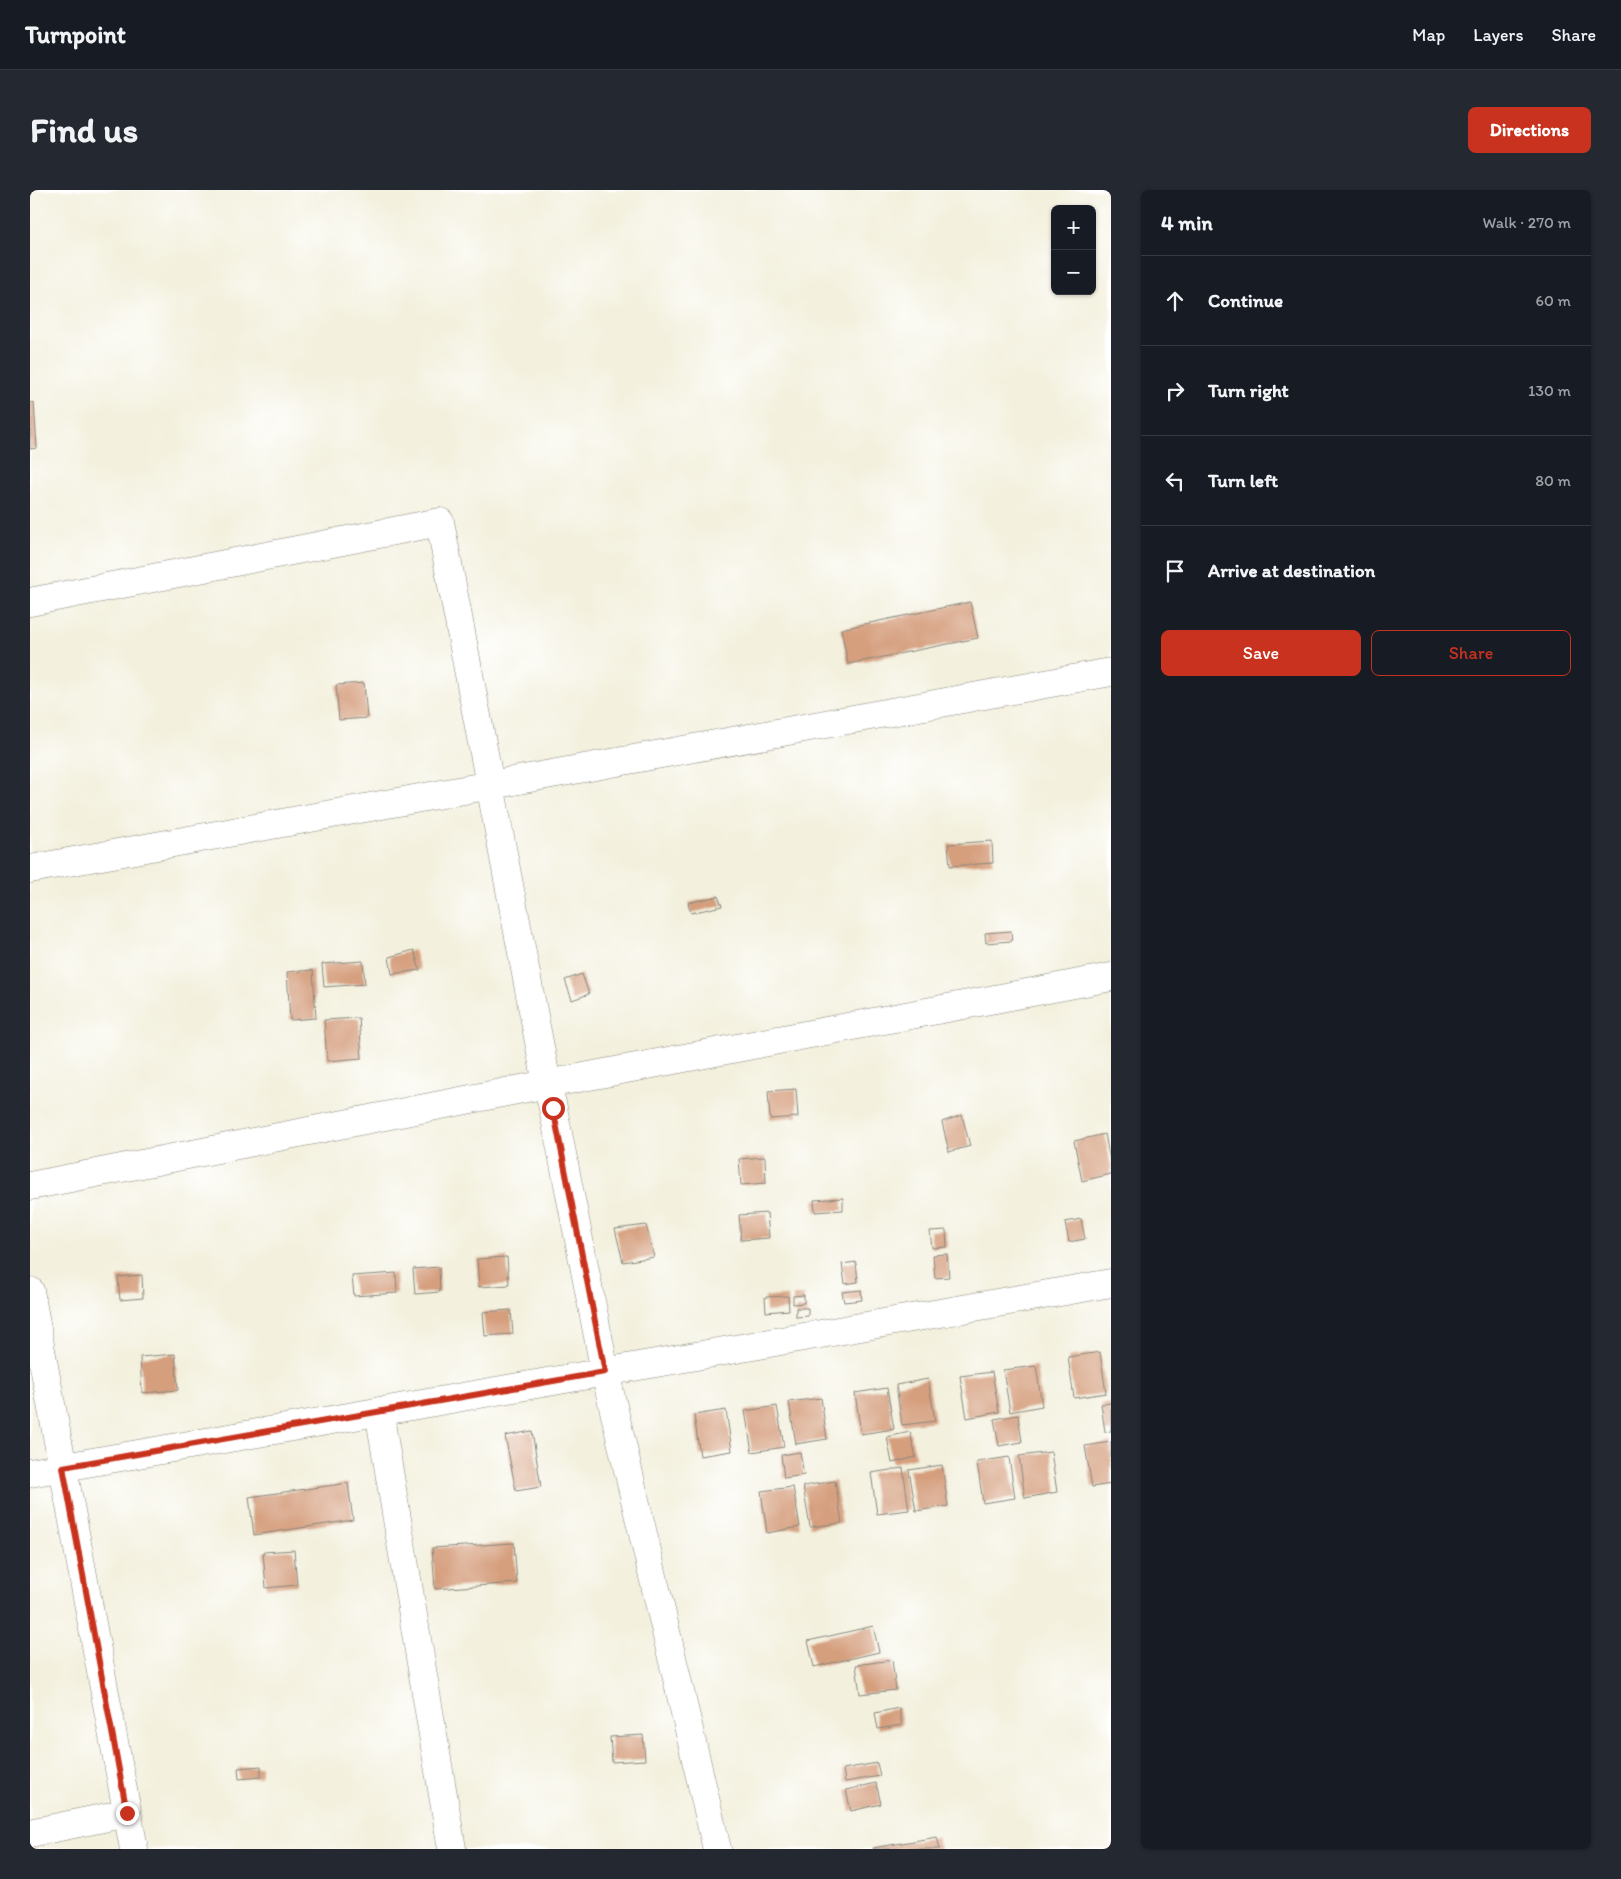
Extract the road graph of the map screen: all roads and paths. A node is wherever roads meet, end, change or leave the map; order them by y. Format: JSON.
{"nodes":[{"id":1,"x":30,"y":602,"type":"edge"},
{"id":2,"x":1111,"y":672,"type":"edge"},
{"id":3,"x":490,"y":785,"type":"junction"},
{"id":4,"x":30,"y":869,"type":"edge"},
{"id":5,"x":1111,"y":976,"type":"edge"},
{"id":6,"x":547,"y":1084,"type":"junction"},
{"id":7,"x":30,"y":1186,"type":"edge"},
{"id":8,"x":1111,"y":1283,"type":"edge"},
{"id":9,"x":30,"y":1291,"type":"edge"},
{"id":10,"x":605,"y":1372,"type":"junction"},
{"id":11,"x":379,"y":1412,"type":"junction"},
{"id":12,"x":63,"y":1467,"type":"junction"},
{"id":13,"x":30,"y":1473,"type":"edge"},
{"id":14,"x":127,"y":1813,"type":"junction"},
{"id":15,"x":30,"y":1833,"type":"edge"},
{"id":16,"x":134,"y":1849,"type":"edge"},
{"id":17,"x":452,"y":1849,"type":"edge"},
{"id":18,"x":717,"y":1849,"type":"edge"}],
"edges":[{"from":1,"to":3,"type":"street"},
{"from":2,"to":3,"type":"street"},
{"from":3,"to":4,"type":"street"},
{"from":3,"to":6,"type":"street"},
{"from":5,"to":6,"type":"street"},
{"from":6,"to":7,"type":"street"},
{"from":6,"to":10,"type":"street"},
{"from":8,"to":10,"type":"street"},
{"from":9,"to":12,"type":"street"},
{"from":10,"to":11,"type":"street"},
{"from":10,"to":18,"type":"street"},
{"from":11,"to":12,"type":"street"},
{"from":11,"to":17,"type":"street"},
{"from":12,"to":13,"type":"street"},
{"from":12,"to":14,"type":"street"},
{"from":14,"to":15,"type":"street"},
{"from":14,"to":16,"type":"street"}]}
